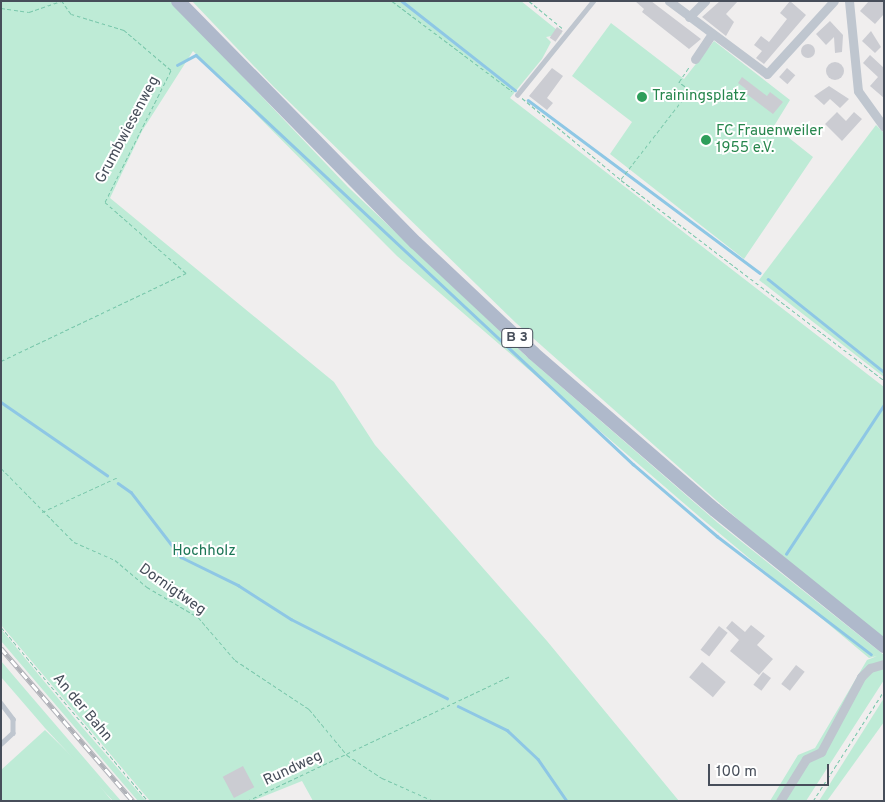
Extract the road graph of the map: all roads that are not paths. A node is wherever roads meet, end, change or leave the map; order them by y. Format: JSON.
{"nodes":[{"id":1,"x":178,"y":1,"type":"edge"},
{"id":2,"x":593,"y":1,"type":"edge"},
{"id":3,"x":669,"y":1,"type":"edge"},
{"id":4,"x":705,"y":1,"type":"edge"},
{"id":5,"x":834,"y":1,"type":"edge"},
{"id":6,"x":849,"y":1,"type":"edge"},
{"id":7,"x":689,"y":17,"type":"junction"},
{"id":8,"x":712,"y":34,"type":"junction"},
{"id":9,"x":695,"y":59,"type":"road end"},
{"id":10,"x":517,"y":95,"type":"road end"},
{"id":11,"x":884,"y":127,"type":"edge"},
{"id":12,"x":884,"y":646,"type":"edge"},
{"id":13,"x":884,"y":664,"type":"edge"},
{"id":14,"x":1,"y":703,"type":"edge"},
{"id":15,"x":1,"y":744,"type":"edge"},
{"id":16,"x":780,"y":801,"type":"edge"}],
"edges":[{"from":1,"to":12,"type":"main road","number":"B 3"},
{"from":2,"to":10,"type":"lane"},
{"from":3,"to":7,"type":"street"},
{"from":4,"to":7,"type":"street"},
{"from":5,"to":8,"type":"street"},
{"from":6,"to":11,"type":"street"},
{"from":7,"to":8,"type":"street"},
{"from":8,"to":9,"type":"street"},
{"from":13,"to":16,"type":"street"},
{"from":14,"to":15,"type":"lane"}]}
